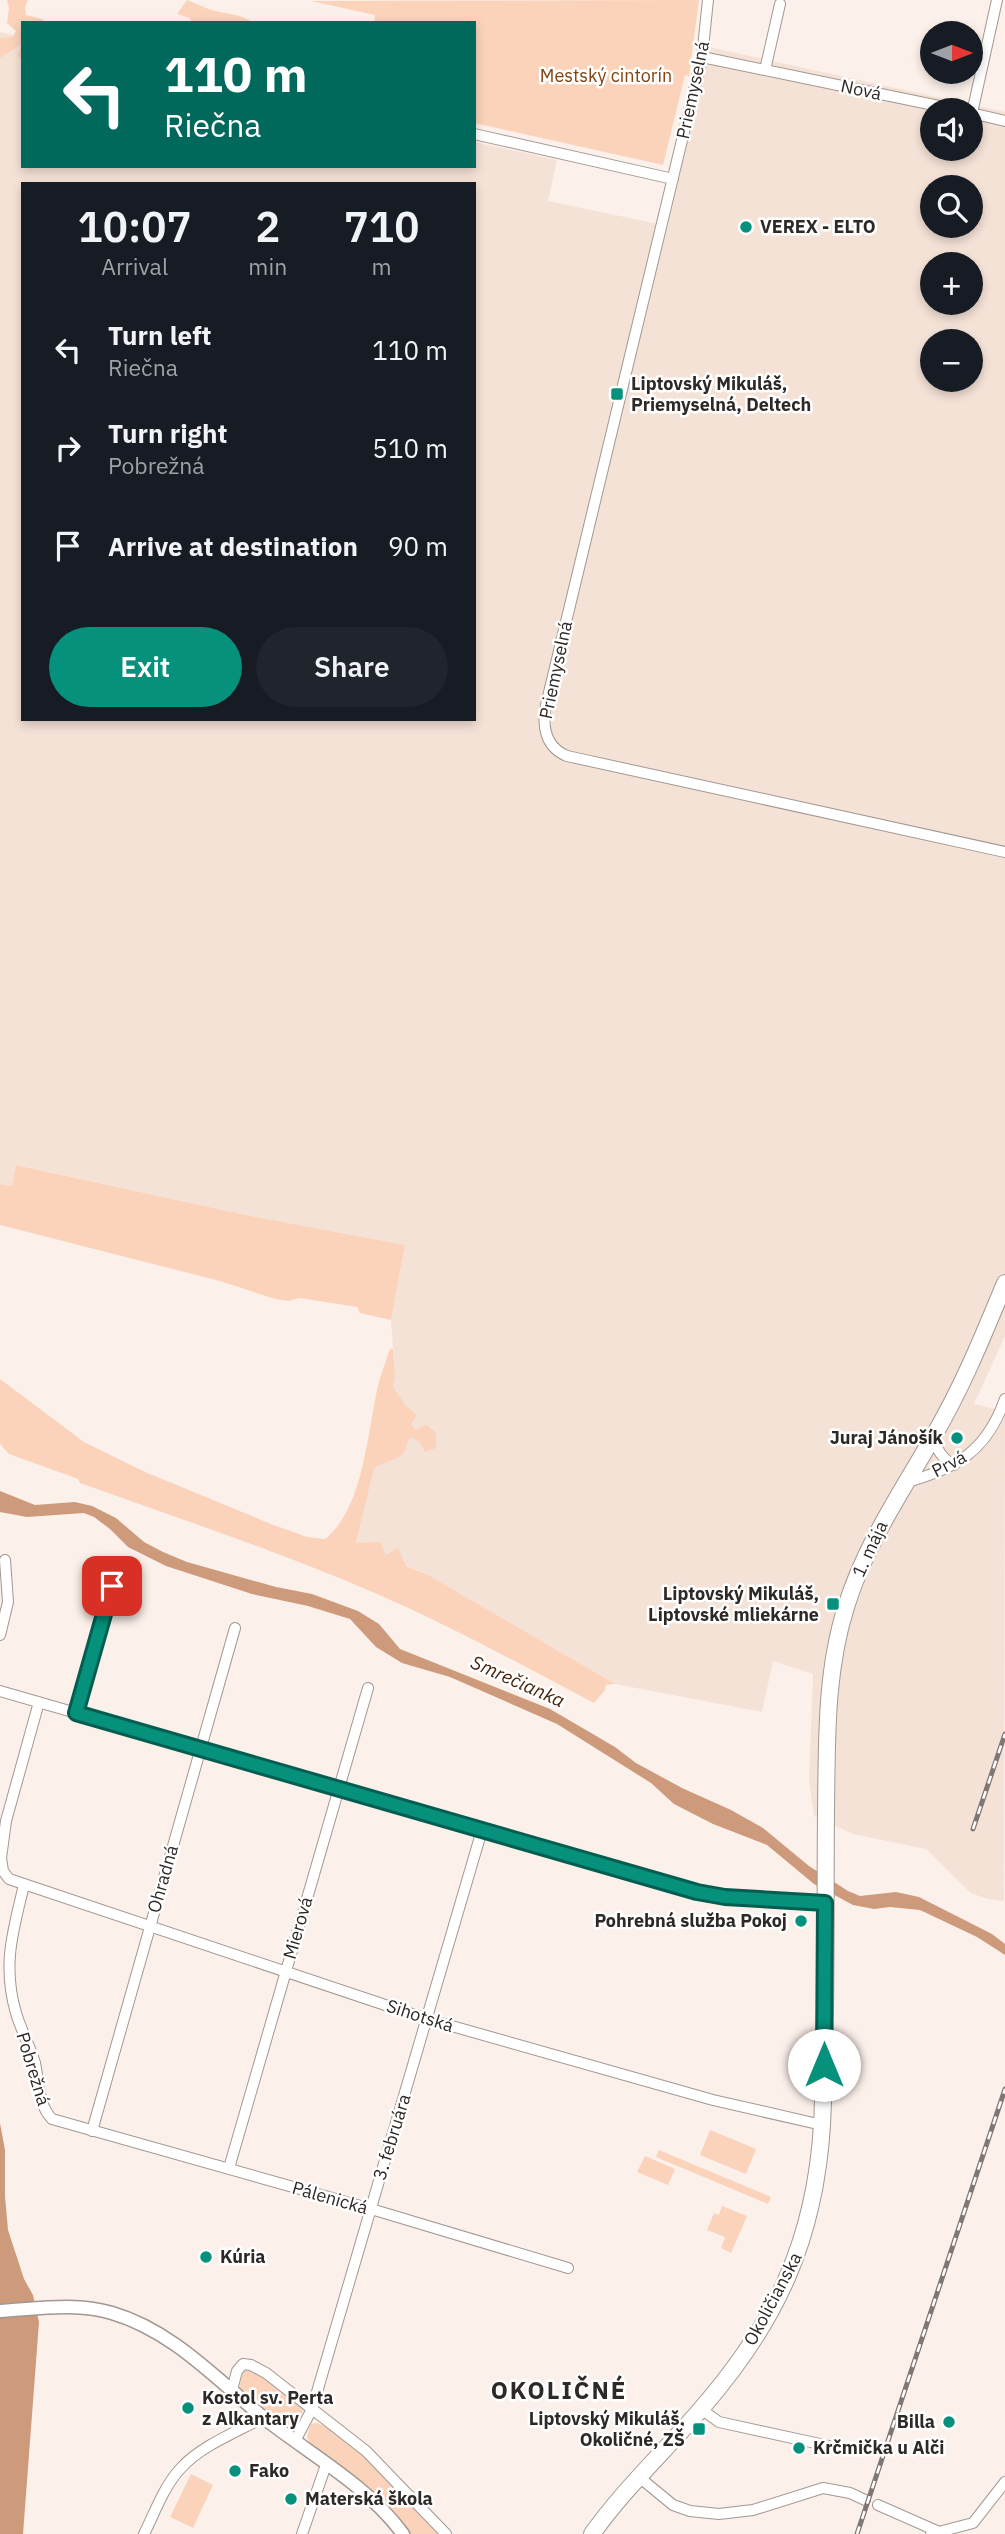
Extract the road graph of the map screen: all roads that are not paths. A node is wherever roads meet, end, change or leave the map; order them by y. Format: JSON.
{"nodes":[{"id":1,"x":708,"y":0,"type":"edge"},
{"id":2,"x":997,"y":0,"type":"edge"},
{"id":3,"x":780,"y":4,"type":"dead end"},
{"id":4,"x":702,"y":57,"type":"junction"},
{"id":5,"x":765,"y":70,"type":"junction"},
{"id":6,"x":975,"y":98,"type":"edge"},
{"id":7,"x":920,"y":102,"type":"edge"},
{"id":8,"x":983,"y":116,"type":"edge"},
{"id":9,"x":1005,"y":121,"type":"edge"},
{"id":10,"x":476,"y":134,"type":"edge"},
{"id":11,"x":673,"y":179,"type":"junction"},
{"id":12,"x":1005,"y":852,"type":"edge"},
{"id":13,"x":1005,"y":1283,"type":"edge"},
{"id":14,"x":1004,"y":1404,"type":"edge"},
{"id":15,"x":934,"y":1436,"type":"junction"},
{"id":16,"x":954,"y":1465,"type":"junction"},
{"id":17,"x":905,"y":1483,"type":"junction"},
{"id":18,"x":5,"y":1560,"type":"dead end"},
{"id":19,"x":112,"y":1586,"type":"dead end"},
{"id":20,"x":235,"y":1628,"type":"dead end"},
{"id":21,"x":0,"y":1635,"type":"edge"},
{"id":22,"x":368,"y":1688,"type":"dead end"},
{"id":23,"x":0,"y":1691,"type":"edge"},
{"id":24,"x":39,"y":1702,"type":"junction"},
{"id":25,"x":76,"y":1713,"type":"junction"},
{"id":26,"x":200,"y":1748,"type":"junction"},
{"id":27,"x":339,"y":1789,"type":"junction"},
{"id":28,"x":482,"y":1830,"type":"junction"},
{"id":29,"x":826,"y":1840,"type":"joint"},
{"id":30,"x":24,"y":1885,"type":"junction"},
{"id":31,"x":825,"y":1901,"type":"junction"},
{"id":32,"x":150,"y":1926,"type":"junction"},
{"id":33,"x":285,"y":1971,"type":"junction"},
{"id":34,"x":427,"y":2020,"type":"junction"},
{"id":35,"x":822,"y":2125,"type":"junction"},
{"id":36,"x":92,"y":2131,"type":"junction"},
{"id":37,"x":229,"y":2168,"type":"junction"},
{"id":38,"x":371,"y":2209,"type":"junction"},
{"id":39,"x":568,"y":2268,"type":"dead end"},
{"id":40,"x":0,"y":2311,"type":"edge"},
{"id":41,"x":232,"y":2389,"type":"junction"},
{"id":42,"x":312,"y":2409,"type":"junction"},
{"id":43,"x":702,"y":2409,"type":"junction"},
{"id":44,"x":264,"y":2417,"type":"junction"},
{"id":45,"x":295,"y":2441,"type":"junction"},
{"id":46,"x":829,"y":2446,"type":"dead end"},
{"id":47,"x":326,"y":2465,"type":"junction"},
{"id":48,"x":639,"y":2477,"type":"junction"},
{"id":49,"x":1005,"y":2482,"type":"edge"},
{"id":50,"x":865,"y":2500,"type":"dead end"},
{"id":51,"x":878,"y":2505,"type":"dead end"},
{"id":52,"x":934,"y":2533,"type":"edge"},
{"id":53,"x":144,"y":2534,"type":"edge"},
{"id":54,"x":302,"y":2534,"type":"edge"},
{"id":55,"x":403,"y":2534,"type":"edge"},
{"id":56,"x":446,"y":2534,"type":"edge"},
{"id":57,"x":592,"y":2534,"type":"edge"}],
"edges":[{"from":1,"to":4,"type":"street","name":"Priemyselná"},
{"from":2,"to":6,"type":"street"},
{"from":3,"to":5,"type":"street"},
{"from":4,"to":5,"type":"street","name":"Nová"},
{"from":4,"to":11,"type":"street","name":"Priemyselná"},
{"from":5,"to":7,"type":"street","name":"Nová"},
{"from":8,"to":9,"type":"street"},
{"from":10,"to":11,"type":"street"},
{"from":11,"to":12,"type":"street","name":"Priemyselná"},
{"from":13,"to":15,"type":"main road","name":"1. mája"},
{"from":14,"to":16,"type":"street","name":"Prvá"},
{"from":15,"to":16,"type":"street"},
{"from":15,"to":17,"type":"main road","name":"1. mája"},
{"from":16,"to":17,"type":"street","name":"Prvá"},
{"from":17,"to":29,"type":"main road","name":"1. mája"},
{"from":18,"to":21,"type":"street"},
{"from":19,"to":25,"type":"street"},
{"from":20,"to":26,"type":"street","name":"Ohradná"},
{"from":22,"to":27,"type":"street","name":"Mierová"},
{"from":23,"to":24,"type":"street"},
{"from":24,"to":25,"type":"street"},
{"from":24,"to":30,"type":"street"},
{"from":25,"to":26,"type":"street"},
{"from":26,"to":27,"type":"street"},
{"from":26,"to":32,"type":"street","name":"Ohradná"},
{"from":27,"to":28,"type":"street"},
{"from":27,"to":33,"type":"street","name":"Mierová"},
{"from":28,"to":31,"type":"street"},
{"from":28,"to":34,"type":"street","name":"3. februára"},
{"from":29,"to":31,"type":"main road","name":"Okoličianska"},
{"from":30,"to":32,"type":"street","name":"Sihotská"},
{"from":30,"to":36,"type":"street","name":"Pobrežná"},
{"from":31,"to":35,"type":"main road","name":"Okoličianska"},
{"from":32,"to":33,"type":"street","name":"Sihotská"},
{"from":32,"to":36,"type":"street","name":"Ohradná"},
{"from":33,"to":34,"type":"street","name":"Sihotská"},
{"from":33,"to":37,"type":"street","name":"Mierová"},
{"from":34,"to":35,"type":"street","name":"Sihotská"},
{"from":34,"to":38,"type":"street","name":"3. februára"},
{"from":35,"to":43,"type":"main road","name":"Okoličianska"},
{"from":36,"to":37,"type":"street","name":"Pálenická"},
{"from":37,"to":38,"type":"street","name":"Pálenická"},
{"from":38,"to":39,"type":"street","name":"Pálenická"},
{"from":38,"to":42,"type":"street","name":"3. februára"},
{"from":40,"to":41,"type":"street"},
{"from":41,"to":42,"type":"street"},
{"from":41,"to":44,"type":"street"},
{"from":42,"to":45,"type":"street","name":"3. februára"},
{"from":42,"to":56,"type":"street"},
{"from":43,"to":46,"type":"street"},
{"from":43,"to":48,"type":"main road","name":"Okoličianska"},
{"from":44,"to":45,"type":"street"},
{"from":44,"to":53,"type":"street"},
{"from":45,"to":47,"type":"street"},
{"from":47,"to":54,"type":"street"},
{"from":47,"to":55,"type":"street"},
{"from":48,"to":50,"type":"street"},
{"from":48,"to":57,"type":"main road","name":"Okoličianska"},
{"from":49,"to":52,"type":"street"},
{"from":51,"to":52,"type":"street"}]}
